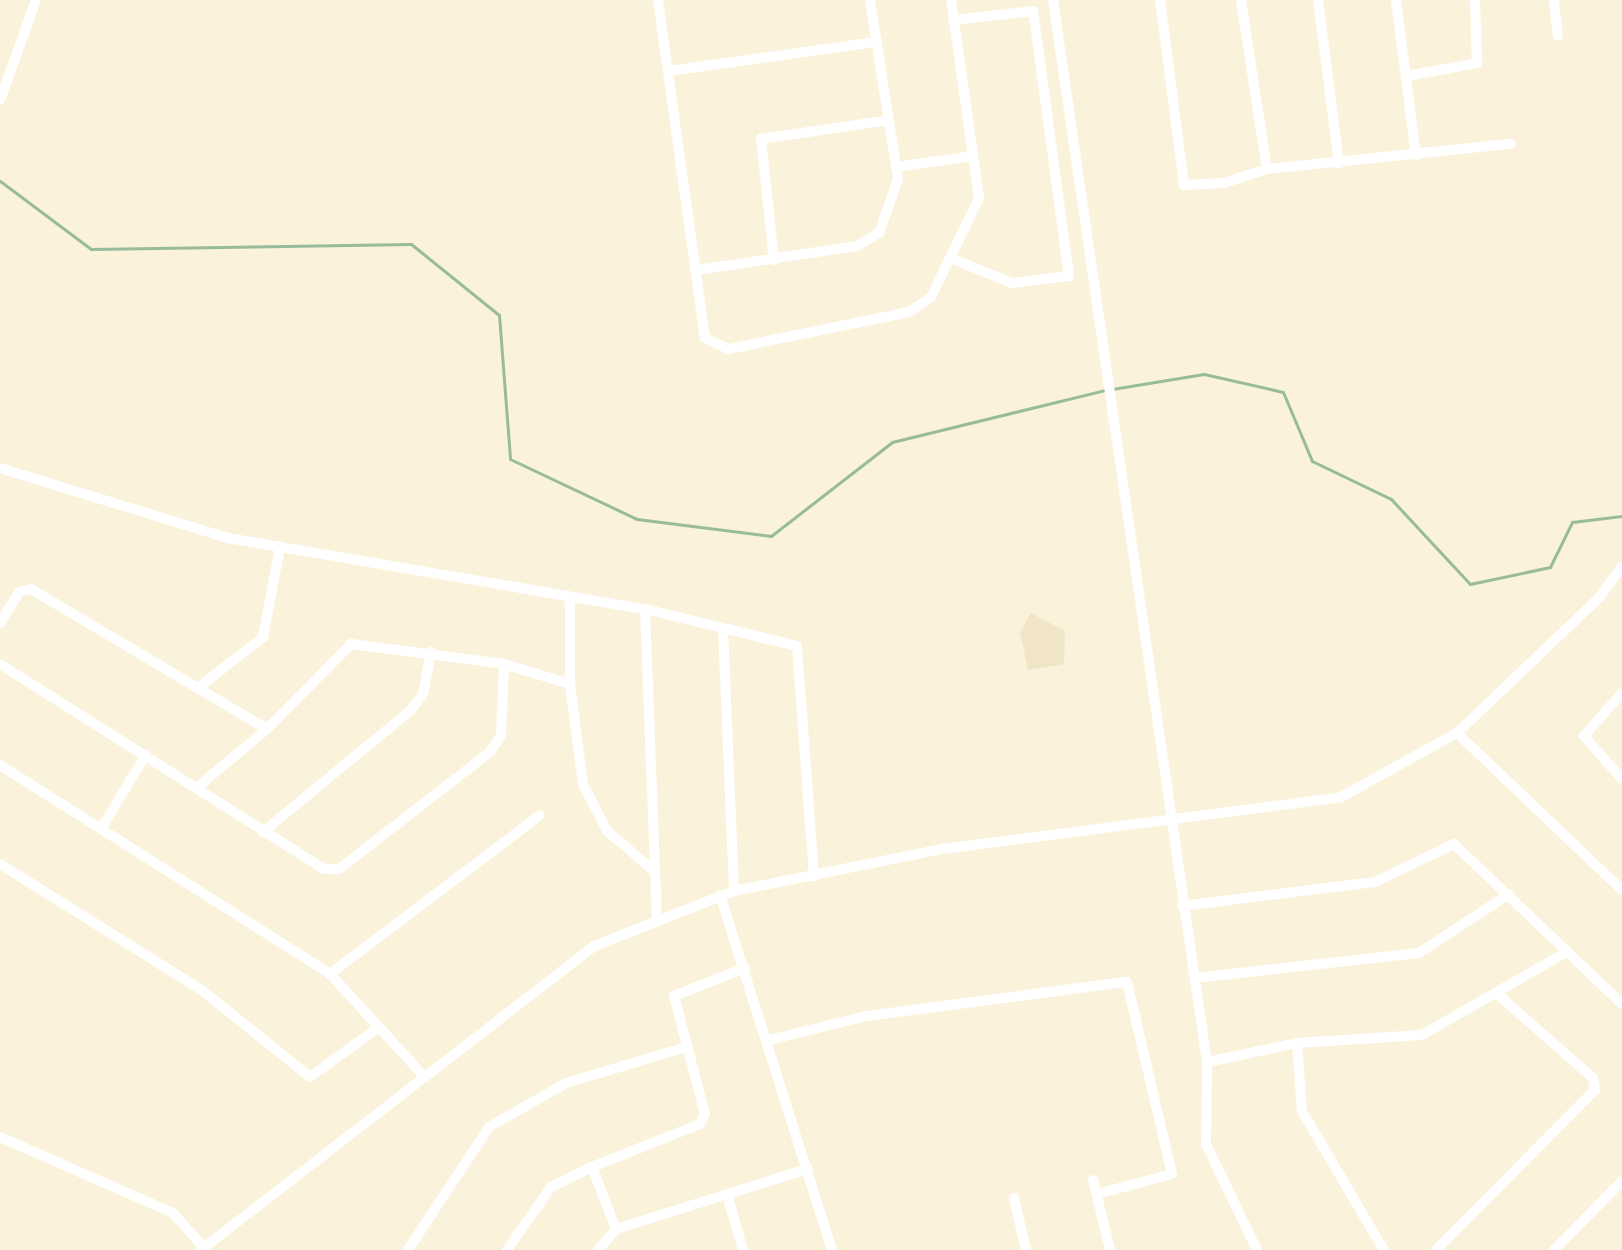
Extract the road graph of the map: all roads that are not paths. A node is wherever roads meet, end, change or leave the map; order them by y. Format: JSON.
{"nodes":[{"id":1,"x":36,"y":0,"type":"edge"},
{"id":2,"x":658,"y":0,"type":"edge"},
{"id":3,"x":870,"y":0,"type":"edge"},
{"id":4,"x":951,"y":0,"type":"edge"},
{"id":5,"x":1053,"y":0,"type":"edge"},
{"id":6,"x":1160,"y":0,"type":"edge"},
{"id":7,"x":1241,"y":0,"type":"edge"},
{"id":8,"x":1318,"y":0,"type":"edge"},
{"id":9,"x":1396,"y":0,"type":"edge"},
{"id":10,"x":1475,"y":0,"type":"edge"},
{"id":11,"x":1554,"y":0,"type":"edge"},
{"id":12,"x":954,"y":20,"type":"junction"},
{"id":13,"x":1558,"y":36,"type":"dead end"},
{"id":14,"x":875,"y":42,"type":"junction"},
{"id":15,"x":669,"y":71,"type":"junction"},
{"id":16,"x":1407,"y":76,"type":"junction"},
{"id":17,"x":0,"y":100,"type":"edge"},
{"id":18,"x":889,"y":120,"type":"junction"},
{"id":19,"x":1511,"y":144,"type":"dead end"},
{"id":20,"x":973,"y":156,"type":"junction"},
{"id":21,"x":1416,"y":156,"type":"junction"},
{"id":22,"x":1339,"y":164,"type":"junction"},
{"id":23,"x":896,"y":167,"type":"junction"},
{"id":24,"x":1267,"y":169,"type":"junction"},
{"id":25,"x":953,"y":259,"type":"junction"},
{"id":26,"x":774,"y":260,"type":"junction"},
{"id":27,"x":697,"y":270,"type":"junction"},
{"id":28,"x":1092,"y":275,"type":"junction"},
{"id":29,"x":1069,"y":276,"type":"junction"},
{"id":30,"x":0,"y":468,"type":"edge"},
{"id":31,"x":280,"y":547,"type":"junction"},
{"id":32,"x":1622,"y":566,"type":"edge"},
{"id":33,"x":570,"y":598,"type":"junction"},
{"id":34,"x":645,"y":609,"type":"junction"},
{"id":35,"x":0,"y":623,"type":"edge"},
{"id":36,"x":723,"y":628,"type":"junction"},
{"id":37,"x":431,"y":652,"type":"junction"},
{"id":38,"x":0,"y":664,"type":"edge"},
{"id":39,"x":504,"y":664,"type":"junction"},
{"id":40,"x":570,"y":684,"type":"junction"},
{"id":41,"x":198,"y":688,"type":"junction"},
{"id":42,"x":1622,"y":693,"type":"edge"},
{"id":43,"x":267,"y":729,"type":"junction"},
{"id":44,"x":1457,"y":733,"type":"junction"},
{"id":45,"x":146,"y":754,"type":"junction"},
{"id":46,"x":1,"y":769,"type":"edge"},
{"id":47,"x":1622,"y":779,"type":"edge"},
{"id":48,"x":200,"y":785,"type":"junction"},
{"id":49,"x":540,"y":815,"type":"dead end"},
{"id":50,"x":1171,"y":817,"type":"junction"},
{"id":51,"x":101,"y":829,"type":"junction"},
{"id":52,"x":263,"y":832,"type":"junction"},
{"id":53,"x":0,"y":864,"type":"edge"},
{"id":54,"x":653,"y":870,"type":"junction"},
{"id":55,"x":814,"y":876,"type":"junction"},
{"id":56,"x":1622,"y":890,"type":"edge"},
{"id":57,"x":734,"y":891,"type":"junction"},
{"id":58,"x":1509,"y":894,"type":"junction"},
{"id":59,"x":720,"y":895,"type":"junction"},
{"id":60,"x":1182,"y":906,"type":"junction"},
{"id":61,"x":657,"y":917,"type":"junction"},
{"id":62,"x":1568,"y":951,"type":"junction"},
{"id":63,"x":745,"y":968,"type":"junction"},
{"id":64,"x":330,"y":974,"type":"junction"},
{"id":65,"x":1195,"y":978,"type":"junction"},
{"id":66,"x":1496,"y":993,"type":"junction"},
{"id":67,"x":1622,"y":1004,"type":"edge"},
{"id":68,"x":379,"y":1027,"type":"junction"},
{"id":69,"x":769,"y":1040,"type":"junction"},
{"id":70,"x":1297,"y":1043,"type":"junction"},
{"id":71,"x":687,"y":1047,"type":"junction"},
{"id":72,"x":1207,"y":1062,"type":"junction"},
{"id":73,"x":421,"y":1073,"type":"junction"},
{"id":74,"x":0,"y":1137,"type":"edge"},
{"id":75,"x":592,"y":1167,"type":"junction"},
{"id":76,"x":808,"y":1169,"type":"junction"},
{"id":77,"x":1093,"y":1180,"type":"dead end"},
{"id":78,"x":1622,"y":1181,"type":"edge"},
{"id":79,"x":1097,"y":1194,"type":"junction"},
{"id":80,"x":728,"y":1198,"type":"junction"},
{"id":81,"x":1014,"y":1198,"type":"dead end"},
{"id":82,"x":616,"y":1229,"type":"junction"},
{"id":83,"x":203,"y":1249,"type":"edge"},
{"id":84,"x":408,"y":1250,"type":"edge"},
{"id":85,"x":507,"y":1250,"type":"edge"},
{"id":86,"x":598,"y":1250,"type":"edge"},
{"id":87,"x":743,"y":1250,"type":"edge"},
{"id":88,"x":832,"y":1250,"type":"edge"},
{"id":89,"x":1026,"y":1250,"type":"edge"},
{"id":90,"x":1110,"y":1250,"type":"edge"},
{"id":91,"x":1257,"y":1250,"type":"edge"},
{"id":92,"x":1384,"y":1250,"type":"edge"},
{"id":93,"x":1436,"y":1250,"type":"edge"},
{"id":94,"x":1554,"y":1250,"type":"edge"}],
"edges":[{"from":1,"to":17,"type":"street"},
{"from":2,"to":15,"type":"street"},
{"from":3,"to":14,"type":"street"},
{"from":4,"to":12,"type":"street"},
{"from":5,"to":28,"type":"street"},
{"from":6,"to":24,"type":"street"},
{"from":7,"to":24,"type":"street"},
{"from":8,"to":22,"type":"street"},
{"from":9,"to":16,"type":"street"},
{"from":10,"to":16,"type":"street"},
{"from":11,"to":13,"type":"street"},
{"from":12,"to":20,"type":"street"},
{"from":12,"to":29,"type":"street"},
{"from":14,"to":15,"type":"street"},
{"from":14,"to":18,"type":"street"},
{"from":15,"to":27,"type":"street"},
{"from":16,"to":21,"type":"street"},
{"from":18,"to":23,"type":"street"},
{"from":18,"to":26,"type":"street"},
{"from":19,"to":21,"type":"street"},
{"from":20,"to":23,"type":"street"},
{"from":20,"to":25,"type":"street"},
{"from":21,"to":22,"type":"street"},
{"from":22,"to":24,"type":"street"},
{"from":23,"to":26,"type":"street"},
{"from":25,"to":27,"type":"street"},
{"from":25,"to":29,"type":"street"},
{"from":26,"to":27,"type":"street"},
{"from":28,"to":29,"type":"street"},
{"from":28,"to":50,"type":"street"},
{"from":30,"to":31,"type":"street"},
{"from":31,"to":33,"type":"street"},
{"from":31,"to":41,"type":"street"},
{"from":32,"to":44,"type":"street"},
{"from":33,"to":34,"type":"street"},
{"from":33,"to":40,"type":"street"},
{"from":34,"to":36,"type":"street"},
{"from":34,"to":54,"type":"street"},
{"from":35,"to":41,"type":"street"},
{"from":36,"to":55,"type":"street"},
{"from":36,"to":57,"type":"street"},
{"from":37,"to":39,"type":"street"},
{"from":37,"to":43,"type":"street"},
{"from":37,"to":52,"type":"street"},
{"from":38,"to":45,"type":"street"},
{"from":39,"to":40,"type":"street"},
{"from":39,"to":52,"type":"street"},
{"from":40,"to":54,"type":"street"},
{"from":41,"to":43,"type":"street"},
{"from":42,"to":47,"type":"street"},
{"from":43,"to":48,"type":"street"},
{"from":44,"to":50,"type":"street"},
{"from":44,"to":56,"type":"street"},
{"from":45,"to":48,"type":"street"},
{"from":45,"to":51,"type":"street"},
{"from":46,"to":51,"type":"street"},
{"from":48,"to":52,"type":"street"},
{"from":49,"to":64,"type":"street"},
{"from":50,"to":55,"type":"street"},
{"from":50,"to":60,"type":"street"},
{"from":51,"to":64,"type":"street"},
{"from":53,"to":68,"type":"street"},
{"from":54,"to":61,"type":"street"},
{"from":55,"to":57,"type":"street"},
{"from":57,"to":59,"type":"street"},
{"from":58,"to":60,"type":"street"},
{"from":58,"to":62,"type":"street"},
{"from":58,"to":65,"type":"street"},
{"from":59,"to":61,"type":"street"},
{"from":59,"to":63,"type":"street"},
{"from":60,"to":65,"type":"street"},
{"from":61,"to":73,"type":"street"},
{"from":62,"to":66,"type":"street"},
{"from":62,"to":67,"type":"street"},
{"from":63,"to":69,"type":"street"},
{"from":63,"to":71,"type":"street"},
{"from":64,"to":68,"type":"street"},
{"from":65,"to":72,"type":"street"},
{"from":66,"to":70,"type":"street"},
{"from":66,"to":93,"type":"street"},
{"from":68,"to":73,"type":"street"},
{"from":69,"to":76,"type":"street"},
{"from":69,"to":79,"type":"street"},
{"from":70,"to":72,"type":"street"},
{"from":70,"to":92,"type":"street"},
{"from":71,"to":75,"type":"street"},
{"from":71,"to":84,"type":"street"},
{"from":72,"to":91,"type":"street"},
{"from":73,"to":83,"type":"street"},
{"from":74,"to":83,"type":"street"},
{"from":75,"to":82,"type":"street"},
{"from":75,"to":85,"type":"street"},
{"from":76,"to":80,"type":"street"},
{"from":76,"to":88,"type":"street"},
{"from":77,"to":79,"type":"street"},
{"from":78,"to":94,"type":"street"},
{"from":79,"to":90,"type":"street"},
{"from":80,"to":82,"type":"street"},
{"from":80,"to":87,"type":"street"},
{"from":81,"to":89,"type":"street"},
{"from":82,"to":86,"type":"street"}]}
